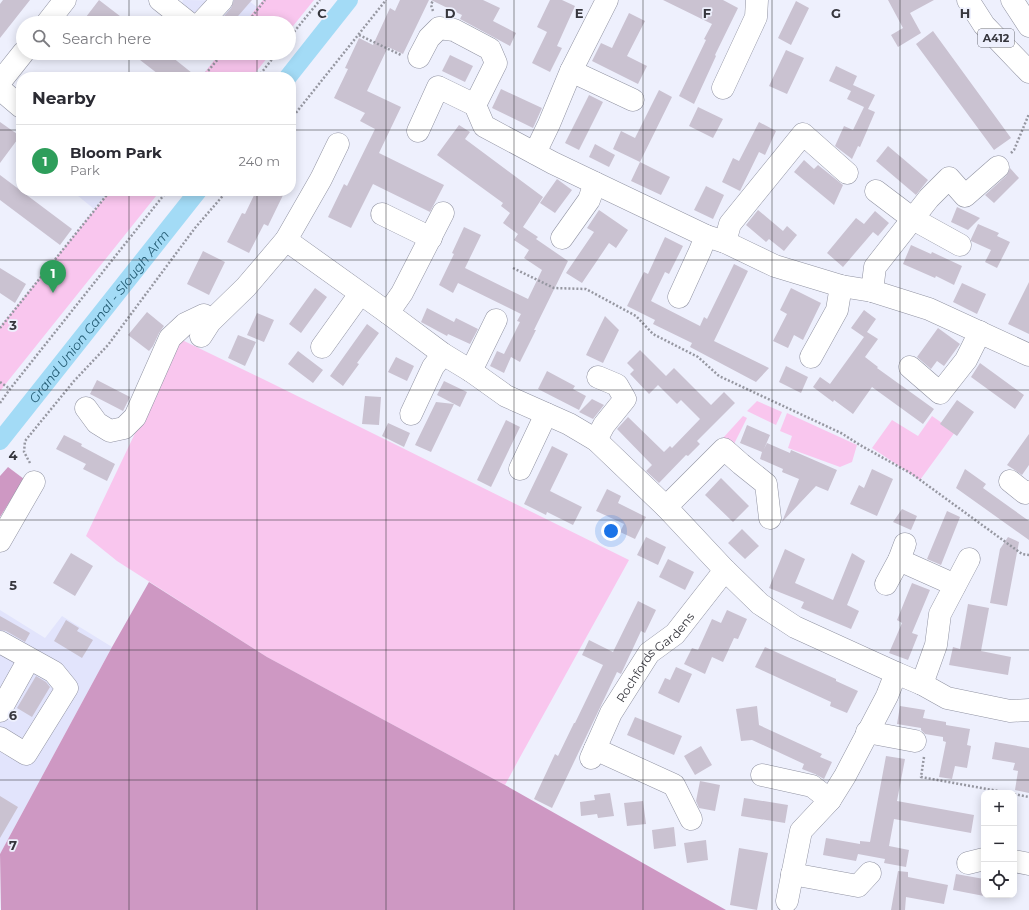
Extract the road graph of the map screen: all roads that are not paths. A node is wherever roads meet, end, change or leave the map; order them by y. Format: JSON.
{"nodes":[{"id":1,"x":65,"y":0,"type":"edge"},
{"id":2,"x":222,"y":0,"type":"edge"},
{"id":3,"x":607,"y":0,"type":"edge"},
{"id":4,"x":757,"y":0,"type":"edge"},
{"id":5,"x":968,"y":0,"type":"edge"},
{"id":6,"x":1012,"y":0,"type":"edge"},
{"id":7,"x":167,"y":2,"type":"edge"},
{"id":8,"x":52,"y":16,"type":"edge"},
{"id":9,"x":182,"y":16,"type":"edge"},
{"id":10,"x":207,"y":16,"type":"edge"},
{"id":11,"x":1029,"y":26,"type":"edge"},
{"id":12,"x":419,"y":57,"type":"road end"},
{"id":13,"x":17,"y":60,"type":"edge"},
{"id":14,"x":571,"y":71,"type":"junction"},
{"id":15,"x":1029,"y":72,"type":"edge"},
{"id":16,"x":0,"y":82,"type":"edge"},
{"id":17,"x":723,"y":88,"type":"dead end"},
{"id":18,"x":0,"y":89,"type":"edge"},
{"id":19,"x":632,"y":100,"type":"dead end"},
{"id":20,"x":16,"y":103,"type":"edge"},
{"id":21,"x":475,"y":105,"type":"junction"},
{"id":22,"x":418,"y":131,"type":"dead end"},
{"id":23,"x":338,"y":144,"type":"dead end"},
{"id":24,"x":535,"y":153,"type":"junction"},
{"id":25,"x":998,"y":167,"type":"road end"},
{"id":26,"x":847,"y":173,"type":"dead end"},
{"id":27,"x":595,"y":183,"type":"junction"},
{"id":28,"x":876,"y":191,"type":"dead end"},
{"id":29,"x":443,"y":213,"type":"dead end"},
{"id":30,"x":382,"y":214,"type":"dead end"},
{"id":31,"x":913,"y":219,"type":"junction"},
{"id":32,"x":431,"y":238,"type":"junction"},
{"id":33,"x":562,"y":238,"type":"dead end"},
{"id":34,"x":715,"y":239,"type":"junction"},
{"id":35,"x":286,"y":240,"type":"junction"},
{"id":36,"x":960,"y":245,"type":"dead end"},
{"id":37,"x":841,"y":286,"type":"junction"},
{"id":38,"x":872,"y":291,"type":"junction"},
{"id":39,"x":360,"y":294,"type":"junction"},
{"id":40,"x":679,"y":297,"type":"dead end"},
{"id":41,"x":388,"y":313,"type":"junction"},
{"id":42,"x":496,"y":320,"type":"dead end"},
{"id":43,"x":980,"y":332,"type":"junction"},
{"id":44,"x":322,"y":347,"type":"dead end"},
{"id":45,"x":443,"y":354,"type":"junction"},
{"id":46,"x":1029,"y":355,"type":"edge"},
{"id":47,"x":811,"y":357,"type":"dead end"},
{"id":48,"x":910,"y":367,"type":"dead end"},
{"id":49,"x":471,"y":371,"type":"junction"},
{"id":50,"x":598,"y":377,"type":"dead end"},
{"id":51,"x":86,"y":408,"type":"dead end"},
{"id":52,"x":411,"y":414,"type":"dead end"},
{"id":53,"x":546,"y":414,"type":"junction"},
{"id":54,"x":596,"y":440,"type":"junction"},
{"id":55,"x":520,"y":469,"type":"dead end"},
{"id":56,"x":1010,"y":481,"type":"dead end"},
{"id":57,"x":34,"y":482,"type":"road end"},
{"id":58,"x":1029,"y":492,"type":"edge"},
{"id":59,"x":666,"y":507,"type":"junction"},
{"id":60,"x":770,"y":518,"type":"dead end"},
{"id":61,"x":0,"y":541,"type":"edge"},
{"id":62,"x":969,"y":559,"type":"dead end"},
{"id":63,"x":725,"y":570,"type":"junction"},
{"id":64,"x":886,"y":584,"type":"dead end"},
{"id":65,"x":956,"y":585,"type":"junction"},
{"id":66,"x":0,"y":642,"type":"edge"},
{"id":67,"x":28,"y":659,"type":"junction"},
{"id":68,"x":896,"y":673,"type":"junction"},
{"id":69,"x":922,"y":684,"type":"junction"},
{"id":70,"x":1029,"y":710,"type":"edge"},
{"id":71,"x":0,"y":711,"type":"edge"},
{"id":72,"x":867,"y":732,"type":"junction"},
{"id":73,"x":0,"y":738,"type":"edge"},
{"id":74,"x":915,"y":741,"type":"road end"},
{"id":75,"x":762,"y":775,"type":"dead end"},
{"id":76,"x":830,"y":800,"type":"junction"},
{"id":77,"x":691,"y":819,"type":"dead end"},
{"id":78,"x":1017,"y":862,"type":"edge"},
{"id":79,"x":1029,"y":864,"type":"edge"},
{"id":80,"x":870,"y":873,"type":"dead end"},
{"id":81,"x":792,"y":874,"type":"junction"},
{"id":82,"x":787,"y":900,"type":"dead end"}],
"edges":[{"from":1,"to":8,"type":"street"},
{"from":2,"to":10,"type":"street"},
{"from":3,"to":14,"type":"street"},
{"from":4,"to":17,"type":"street"},
{"from":5,"to":15,"type":"street","number":"A412"},
{"from":6,"to":11,"type":"street","number":"A412"},
{"from":7,"to":9,"type":"street"},
{"from":12,"to":21,"type":"street"},
{"from":13,"to":16,"type":"street"},
{"from":14,"to":19,"type":"street"},
{"from":14,"to":24,"type":"street"},
{"from":18,"to":20,"type":"street"},
{"from":21,"to":22,"type":"street"},
{"from":21,"to":24,"type":"street"},
{"from":23,"to":35,"type":"street"},
{"from":24,"to":27,"type":"street"},
{"from":25,"to":31,"type":"street"},
{"from":26,"to":34,"type":"street"},
{"from":27,"to":33,"type":"street"},
{"from":27,"to":34,"type":"street"},
{"from":28,"to":31,"type":"street"},
{"from":29,"to":32,"type":"street"},
{"from":30,"to":32,"type":"street"},
{"from":31,"to":36,"type":"street"},
{"from":31,"to":38,"type":"street"},
{"from":32,"to":41,"type":"street"},
{"from":34,"to":37,"type":"street"},
{"from":34,"to":40,"type":"street"},
{"from":35,"to":39,"type":"street"},
{"from":35,"to":51,"type":"street"},
{"from":37,"to":38,"type":"street"},
{"from":37,"to":47,"type":"street"},
{"from":38,"to":43,"type":"street"},
{"from":39,"to":41,"type":"street"},
{"from":39,"to":44,"type":"street"},
{"from":41,"to":45,"type":"street"},
{"from":42,"to":49,"type":"street"},
{"from":43,"to":46,"type":"street"},
{"from":43,"to":48,"type":"street"},
{"from":45,"to":49,"type":"street"},
{"from":45,"to":52,"type":"street"},
{"from":49,"to":53,"type":"street"},
{"from":50,"to":54,"type":"street"},
{"from":53,"to":54,"type":"street"},
{"from":53,"to":55,"type":"street"},
{"from":54,"to":59,"type":"street"},
{"from":56,"to":58,"type":"street"},
{"from":57,"to":61,"type":"street"},
{"from":59,"to":60,"type":"street"},
{"from":59,"to":63,"type":"street"},
{"from":62,"to":65,"type":"street"},
{"from":63,"to":68,"type":"street"},
{"from":63,"to":77,"type":"street","name":"Rochfords Gardens"},
{"from":64,"to":65,"type":"street"},
{"from":65,"to":69,"type":"street"},
{"from":66,"to":67,"type":"street"},
{"from":67,"to":71,"type":"street"},
{"from":67,"to":73,"type":"street"},
{"from":68,"to":69,"type":"street"},
{"from":68,"to":72,"type":"street"},
{"from":69,"to":70,"type":"street"},
{"from":72,"to":74,"type":"street"},
{"from":72,"to":76,"type":"street"},
{"from":75,"to":76,"type":"street"},
{"from":76,"to":81,"type":"street"},
{"from":78,"to":79,"type":"street"},
{"from":80,"to":81,"type":"street"},
{"from":81,"to":82,"type":"street"}]}
